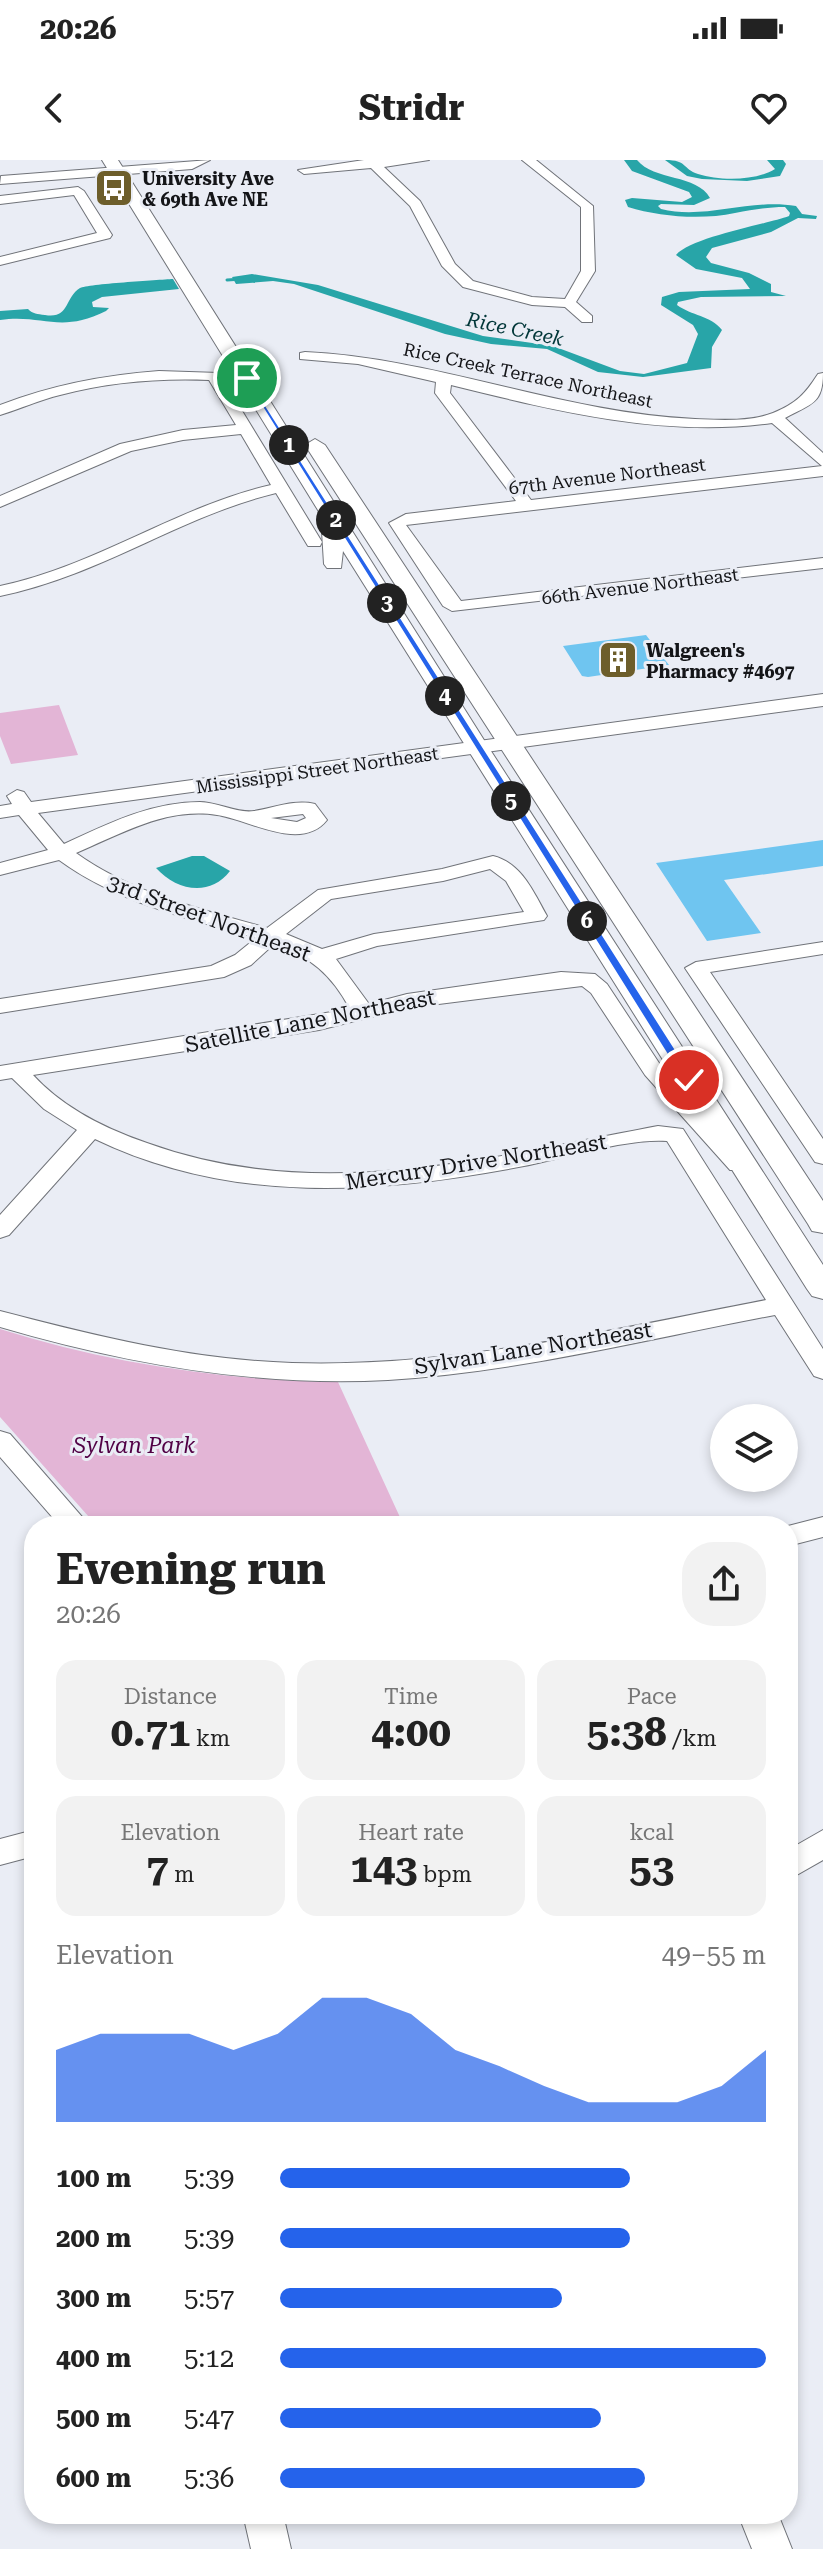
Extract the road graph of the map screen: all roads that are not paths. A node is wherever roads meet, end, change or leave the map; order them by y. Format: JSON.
{"nodes":[{"id":1,"x":203,"y":160,"type":"edge"},
{"id":2,"x":423,"y":160,"type":"edge"},
{"id":3,"x":528,"y":160,"type":"edge"},
{"id":4,"x":372,"y":162,"type":"edge"},
{"id":5,"x":123,"y":164,"type":"edge"},
{"id":6,"x":304,"y":170,"type":"dead end"},
{"id":7,"x":0,"y":180,"type":"edge"},
{"id":8,"x":149,"y":187,"type":"dead end"},
{"id":9,"x":6,"y":198,"type":"edge"},
{"id":10,"x":164,"y":211,"type":"dead end"},
{"id":11,"x":0,"y":261,"type":"edge"},
{"id":12,"x":569,"y":303,"type":"junction"},
{"id":13,"x":224,"y":304,"type":"dead end"},
{"id":14,"x":587,"y":319,"type":"dead end"},
{"id":15,"x":305,"y":356,"type":"dead end"},
{"id":16,"x":823,"y":377,"type":"edge"},
{"id":17,"x":444,"y":379,"type":"junction"},
{"id":18,"x":0,"y":410,"type":"edge"},
{"id":19,"x":775,"y":417,"type":"junction"},
{"id":20,"x":302,"y":424,"type":"dead end"},
{"id":21,"x":246,"y":429,"type":"junction"},
{"id":22,"x":823,"y":462,"type":"edge"},
{"id":23,"x":823,"y":471,"type":"edge"},
{"id":24,"x":281,"y":487,"type":"junction"},
{"id":25,"x":0,"y":502,"type":"edge"},
{"id":26,"x":527,"y":505,"type":"junction"},
{"id":27,"x":331,"y":512,"type":"junction"},
{"id":28,"x":314,"y":542,"type":"dead end"},
{"id":29,"x":823,"y":563,"type":"edge"},
{"id":30,"x":334,"y":564,"type":"dead end"},
{"id":31,"x":0,"y":591,"type":"edge"},
{"id":32,"x":458,"y":607,"type":"joint"},
{"id":33,"x":823,"y":688,"type":"edge"},
{"id":34,"x":823,"y":700,"type":"edge"},
{"id":35,"x":503,"y":737,"type":"junction"},
{"id":36,"x":473,"y":741,"type":"junction"},
{"id":37,"x":14,"y":801,"type":"edge"},
{"id":38,"x":80,"y":802,"type":"junction"},
{"id":39,"x":0,"y":812,"type":"edge"},
{"id":40,"x":254,"y":818,"type":"dead end"},
{"id":41,"x":55,"y":848,"type":"junction"},
{"id":42,"x":0,"y":869,"type":"edge"},
{"id":43,"x":271,"y":936,"type":"junction"},
{"id":44,"x":823,"y":948,"type":"edge"},
{"id":45,"x":319,"y":957,"type":"junction"},
{"id":46,"x":0,"y":1006,"type":"edge"},
{"id":47,"x":363,"y":1012,"type":"junction"},
{"id":48,"x":9,"y":1072,"type":"edge"},
{"id":49,"x":91,"y":1129,"type":"junction"},
{"id":50,"x":823,"y":1157,"type":"edge"},
{"id":51,"x":754,"y":1180,"type":"junction"},
{"id":52,"x":823,"y":1224,"type":"edge"},
{"id":53,"x":0,"y":1230,"type":"edge"},
{"id":54,"x":823,"y":1289,"type":"edge"},
{"id":55,"x":783,"y":1305,"type":"junction"},
{"id":56,"x":0,"y":1319,"type":"edge"},
{"id":57,"x":823,"y":1370,"type":"edge"},
{"id":58,"x":0,"y":1440,"type":"edge"},
{"id":59,"x":67,"y":1516,"type":"edge"},
{"id":60,"x":823,"y":1527,"type":"edge"},
{"id":61,"x":798,"y":1533,"type":"edge"},
{"id":62,"x":823,"y":1843,"type":"edge"},
{"id":63,"x":24,"y":1846,"type":"edge"},
{"id":64,"x":0,"y":1852,"type":"edge"},
{"id":65,"x":798,"y":1860,"type":"edge"},
{"id":66,"x":265,"y":2524,"type":"edge"},
{"id":67,"x":762,"y":2524,"type":"edge"},
{"id":68,"x":271,"y":2549,"type":"edge"},
{"id":69,"x":772,"y":2549,"type":"edge"}],
"edges":[{"from":1,"to":5,"type":"street"},
{"from":2,"to":4,"type":"street"},
{"from":3,"to":12,"type":"street"},
{"from":4,"to":6,"type":"street"},
{"from":4,"to":12,"type":"street"},
{"from":5,"to":7,"type":"street"},
{"from":5,"to":8,"type":"main road"},
{"from":5,"to":27,"type":"main road"},
{"from":7,"to":9,"type":"street"},
{"from":9,"to":11,"type":"street"},
{"from":10,"to":13,"type":"main road"},
{"from":12,"to":14,"type":"street"},
{"from":15,"to":17,"type":"street","name":"Rice Creek Terrace Northeast"},
{"from":16,"to":19,"type":"street","name":"Rice Creek Terrace Northeast"},
{"from":17,"to":19,"type":"street","name":"Rice Creek Terrace Northeast"},
{"from":17,"to":26,"type":"street"},
{"from":18,"to":21,"type":"street"},
{"from":19,"to":22,"type":"street"},
{"from":20,"to":35,"type":"main road"},
{"from":21,"to":24,"type":"street"},
{"from":21,"to":25,"type":"street"},
{"from":23,"to":26,"type":"street","name":"67th Avenue Northeast"},
{"from":24,"to":28,"type":"street"},
{"from":24,"to":31,"type":"street"},
{"from":26,"to":32,"type":"street","name":"67th Avenue Northeast"},
{"from":27,"to":30,"type":"main road"},
{"from":27,"to":36,"type":"main road"},
{"from":29,"to":32,"type":"street","name":"66th Avenue Northeast"},
{"from":33,"to":35,"type":"street","name":"Mississippi Street Northeast"},
{"from":34,"to":35,"type":"street","name":"Mississippi Street Northeast"},
{"from":35,"to":36,"type":"street","name":"Mississippi Street Northeast"},
{"from":35,"to":52,"type":"main road"},
{"from":36,"to":37,"type":"street","name":"Mississippi Street Northeast"},
{"from":36,"to":38,"type":"street","name":"Mississippi Street Northeast"},
{"from":36,"to":51,"type":"main road"},
{"from":37,"to":38,"type":"street","name":"Mississippi Street Northeast"},
{"from":37,"to":39,"type":"street","name":"Mississippi Street Northeast"},
{"from":37,"to":41,"type":"street","name":"3rd Street Northeast"},
{"from":38,"to":41,"type":"street"},
{"from":40,"to":41,"type":"street"},
{"from":41,"to":42,"type":"street"},
{"from":41,"to":43,"type":"street","name":"3rd Street Northeast"},
{"from":43,"to":45,"type":"street","name":"3rd Street Northeast"},
{"from":43,"to":45,"type":"street"},
{"from":43,"to":46,"type":"street"},
{"from":44,"to":50,"type":"street"},
{"from":45,"to":47,"type":"street","name":"3rd Street Northeast"},
{"from":47,"to":48,"type":"street","name":"Satellite Lane Northeast"},
{"from":47,"to":51,"type":"street","name":"Satellite Lane Northeast"},
{"from":48,"to":49,"type":"street","name":"Mercury Drive Northeast"},
{"from":49,"to":53,"type":"street"},
{"from":49,"to":55,"type":"street","name":"Mercury Drive Northeast"},
{"from":51,"to":54,"type":"main road"},
{"from":55,"to":56,"type":"street","name":"Sylvan Lane Northeast"},
{"from":55,"to":57,"type":"street"},
{"from":58,"to":59,"type":"street"},
{"from":60,"to":61,"type":"street"},
{"from":62,"to":65,"type":"street"},
{"from":63,"to":64,"type":"street"},
{"from":66,"to":68,"type":"street"},
{"from":67,"to":69,"type":"street"}]}
